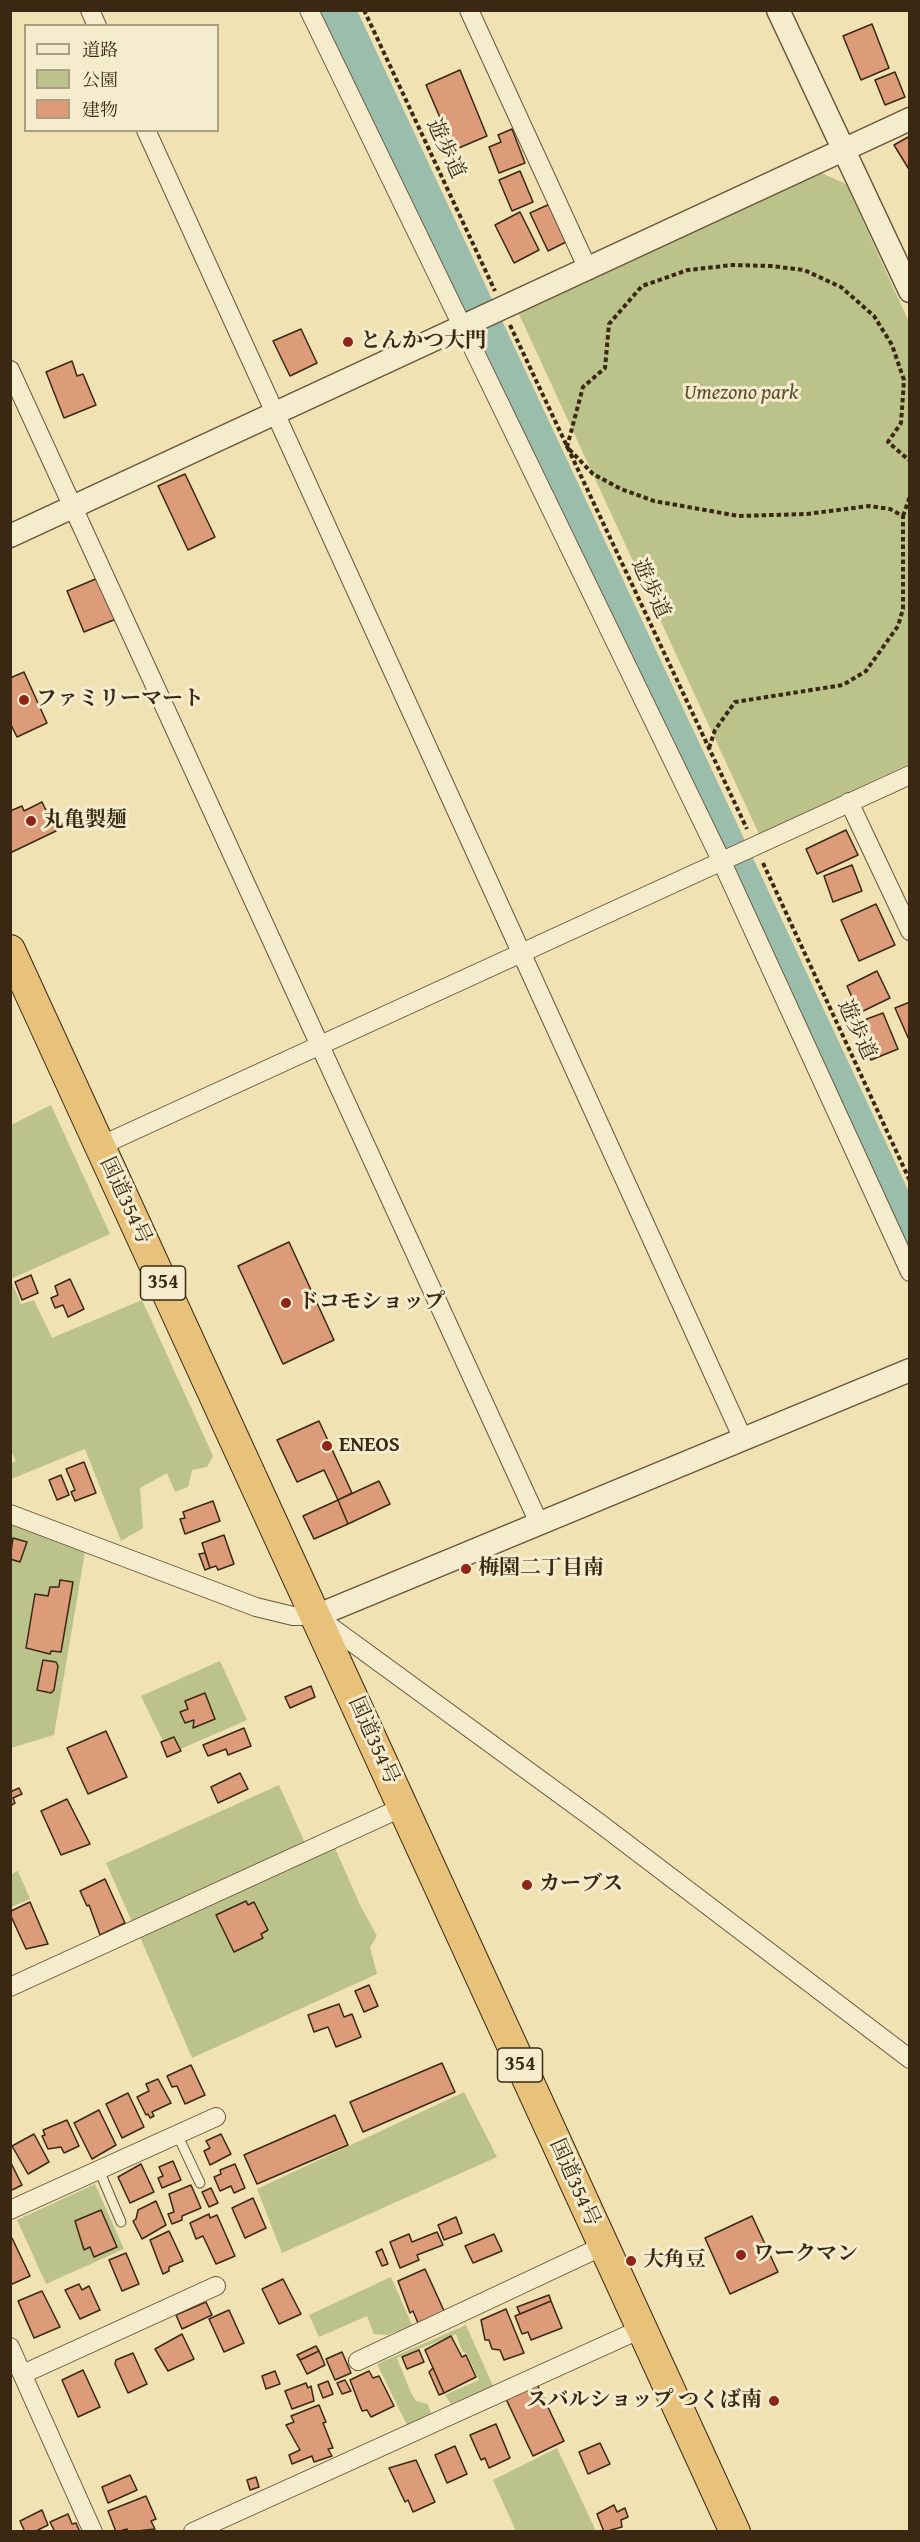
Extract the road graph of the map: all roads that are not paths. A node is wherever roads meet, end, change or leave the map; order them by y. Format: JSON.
{"nodes":[{"id":1,"x":90,"y":10,"type":"edge"},
{"id":2,"x":309,"y":10,"type":"edge"},
{"id":3,"x":469,"y":10,"type":"edge"},
{"id":4,"x":778,"y":10,"type":"edge"},
{"id":5,"x":96,"y":24,"type":"edge"},
{"id":6,"x":909,"y":119,"type":"edge"},
{"id":7,"x":147,"y":132,"type":"edge"},
{"id":8,"x":843,"y":150,"type":"junction"},
{"id":9,"x":587,"y":267,"type":"junction"},
{"id":10,"x":909,"y":291,"type":"edge"},
{"id":11,"x":462,"y":326,"type":"junction"},
{"id":12,"x":10,"y":370,"type":"edge"},
{"id":13,"x":276,"y":413,"type":"junction"},
{"id":14,"x":73,"y":507,"type":"junction"},
{"id":15,"x":10,"y":536,"type":"edge"},
{"id":16,"x":909,"y":775,"type":"edge"},
{"id":17,"x":849,"y":802,"type":"junction"},
{"id":18,"x":722,"y":860,"type":"junction"},
{"id":19,"x":909,"y":931,"type":"edge"},
{"id":20,"x":10,"y":950,"type":"edge"},
{"id":21,"x":520,"y":951,"type":"junction"},
{"id":22,"x":320,"y":1046,"type":"junction"},
{"id":23,"x":100,"y":1146,"type":"junction"},
{"id":24,"x":909,"y":1272,"type":"edge"},
{"id":25,"x":909,"y":1370,"type":"edge"},
{"id":26,"x":743,"y":1439,"type":"junction"},
{"id":27,"x":10,"y":1514,"type":"edge"},
{"id":28,"x":539,"y":1523,"type":"junction"},
{"id":29,"x":316,"y":1616,"type":"junction"},
{"id":30,"x":403,"y":1807,"type":"junction"},
{"id":31,"x":10,"y":1987,"type":"edge"},
{"id":32,"x":909,"y":2059,"type":"edge"},
{"id":33,"x":216,"y":2116,"type":"dead end"},
{"id":34,"x":177,"y":2134,"type":"junction"},
{"id":35,"x":99,"y":2170,"type":"junction"},
{"id":36,"x":200,"y":2182,"type":"dead end"},
{"id":37,"x":10,"y":2210,"type":"edge"},
{"id":38,"x":121,"y":2222,"type":"dead end"},
{"id":39,"x":603,"y":2246,"type":"junction"},
{"id":40,"x":216,"y":2286,"type":"dead end"},
{"id":41,"x":641,"y":2329,"type":"junction"},
{"id":42,"x":10,"y":2348,"type":"edge"},
{"id":43,"x":358,"y":2361,"type":"dead end"},
{"id":44,"x":22,"y":2374,"type":"junction"},
{"id":45,"x":93,"y":2532,"type":"edge"},
{"id":46,"x":193,"y":2532,"type":"edge"},
{"id":47,"x":735,"y":2532,"type":"edge"}],
"edges":[{"from":1,"to":5,"type":"street"},
{"from":2,"to":11,"type":"street"},
{"from":3,"to":9,"type":"street"},
{"from":4,"to":8,"type":"street"},
{"from":6,"to":8,"type":"street"},
{"from":7,"to":13,"type":"street"},
{"from":8,"to":9,"type":"street"},
{"from":8,"to":10,"type":"street"},
{"from":9,"to":11,"type":"street"},
{"from":11,"to":13,"type":"street"},
{"from":11,"to":18,"type":"street"},
{"from":12,"to":14,"type":"street"},
{"from":13,"to":14,"type":"street"},
{"from":13,"to":21,"type":"street"},
{"from":14,"to":15,"type":"street"},
{"from":14,"to":22,"type":"street"},
{"from":16,"to":17,"type":"street"},
{"from":17,"to":18,"type":"street"},
{"from":17,"to":19,"type":"street"},
{"from":18,"to":21,"type":"street"},
{"from":18,"to":24,"type":"street"},
{"from":20,"to":23,"type":"highway","name":"国道354号","number":"354"},
{"from":21,"to":22,"type":"street"},
{"from":21,"to":26,"type":"street"},
{"from":22,"to":23,"type":"street"},
{"from":22,"to":28,"type":"street"},
{"from":23,"to":29,"type":"highway","name":"国道354号","number":"354"},
{"from":25,"to":26,"type":"street"},
{"from":26,"to":28,"type":"street"},
{"from":27,"to":29,"type":"street"},
{"from":28,"to":29,"type":"street"},
{"from":29,"to":30,"type":"highway","name":"国道354号","number":"354"},
{"from":29,"to":32,"type":"street"},
{"from":30,"to":31,"type":"street"},
{"from":30,"to":39,"type":"highway","name":"国道354号","number":"354"},
{"from":33,"to":34,"type":"street"},
{"from":34,"to":35,"type":"street"},
{"from":34,"to":36,"type":"lane"},
{"from":35,"to":37,"type":"street"},
{"from":35,"to":38,"type":"lane"},
{"from":39,"to":41,"type":"highway","name":"国道354号","number":"354"},
{"from":39,"to":43,"type":"street"},
{"from":40,"to":44,"type":"street"},
{"from":41,"to":46,"type":"street"},
{"from":41,"to":47,"type":"highway","name":"国道354号","number":"354"},
{"from":42,"to":44,"type":"street"},
{"from":44,"to":45,"type":"street"}]}
